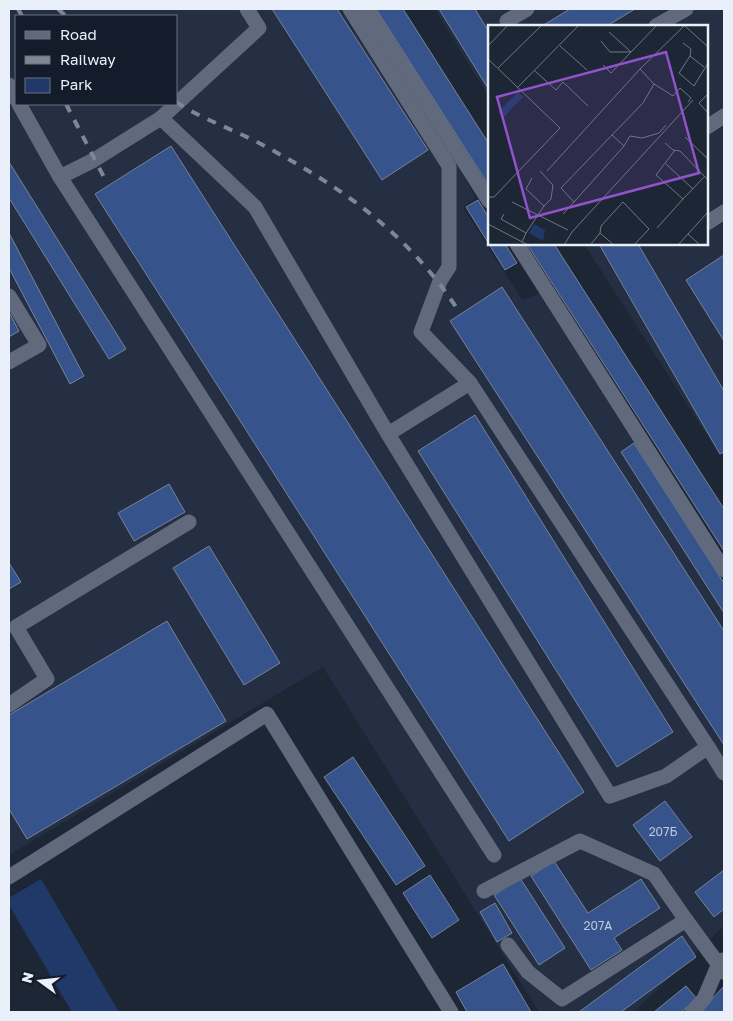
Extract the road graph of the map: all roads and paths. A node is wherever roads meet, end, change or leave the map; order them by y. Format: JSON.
{"nodes":[{"id":1,"x":247,"y":9,"type":"edge"},
{"id":2,"x":350,"y":9,"type":"edge"},
{"id":3,"x":367,"y":9,"type":"edge"},
{"id":4,"x":527,"y":9,"type":"edge"},
{"id":5,"x":686,"y":9,"type":"edge"},
{"id":6,"x":507,"y":21,"type":"dead end"},
{"id":7,"x":658,"y":25,"type":"edge"},
{"id":8,"x":9,"y":85,"type":"edge"},
{"id":9,"x":15,"y":97,"type":"edge"},
{"id":10,"x":178,"y":102,"type":"edge"},
{"id":11,"x":20,"y":105,"type":"edge"},
{"id":12,"x":175,"y":105,"type":"edge"},
{"id":13,"x":724,"y":116,"type":"edge"},
{"id":14,"x":161,"y":118,"type":"junction"},
{"id":15,"x":708,"y":126,"type":"edge"},
{"id":16,"x":60,"y":177,"type":"junction"},
{"id":17,"x":488,"y":199,"type":"edge"},
{"id":18,"x":724,"y":212,"type":"edge"},
{"id":19,"x":708,"y":222,"type":"edge"},
{"id":20,"x":518,"y":245,"type":"edge"},
{"id":21,"x":9,"y":296,"type":"edge"},
{"id":22,"x":9,"y":362,"type":"edge"},
{"id":23,"x":470,"y":383,"type":"junction"},
{"id":24,"x":388,"y":434,"type":"junction"},
{"id":25,"x":189,"y":522,"type":"dead end"},
{"id":26,"x":724,"y":570,"type":"edge"},
{"id":27,"x":9,"y":706,"type":"edge"},
{"id":28,"x":708,"y":747,"type":"junction"},
{"id":29,"x":724,"y":773,"type":"edge"},
{"id":30,"x":494,"y":855,"type":"dead end"},
{"id":31,"x":9,"y":877,"type":"edge"},
{"id":32,"x":484,"y":891,"type":"dead end"},
{"id":33,"x":686,"y":920,"type":"junction"},
{"id":34,"x":508,"y":945,"type":"dead end"},
{"id":35,"x":722,"y":966,"type":"edge"},
{"id":36,"x":451,"y":1012,"type":"edge"},
{"id":37,"x":692,"y":1012,"type":"edge"}],
"edges":[{"from":1,"to":10,"type":"lane"},
{"from":2,"to":23,"type":"lane"},
{"from":3,"to":17,"type":"lane"},
{"from":4,"to":6,"type":"lane"},
{"from":5,"to":7,"type":"lane"},
{"from":8,"to":9,"type":"lane"},
{"from":11,"to":16,"type":"lane"},
{"from":12,"to":14,"type":"lane"},
{"from":13,"to":15,"type":"lane"},
{"from":14,"to":16,"type":"lane"},
{"from":14,"to":24,"type":"lane"},
{"from":16,"to":30,"type":"lane"},
{"from":18,"to":19,"type":"lane"},
{"from":20,"to":26,"type":"lane"},
{"from":21,"to":22,"type":"lane"},
{"from":23,"to":24,"type":"lane"},
{"from":23,"to":28,"type":"lane"},
{"from":24,"to":28,"type":"lane"},
{"from":25,"to":27,"type":"lane"},
{"from":28,"to":29,"type":"lane"},
{"from":31,"to":36,"type":"lane"},
{"from":32,"to":33,"type":"lane"},
{"from":33,"to":34,"type":"lane"},
{"from":33,"to":35,"type":"lane"},
{"from":35,"to":37,"type":"lane"}]}
